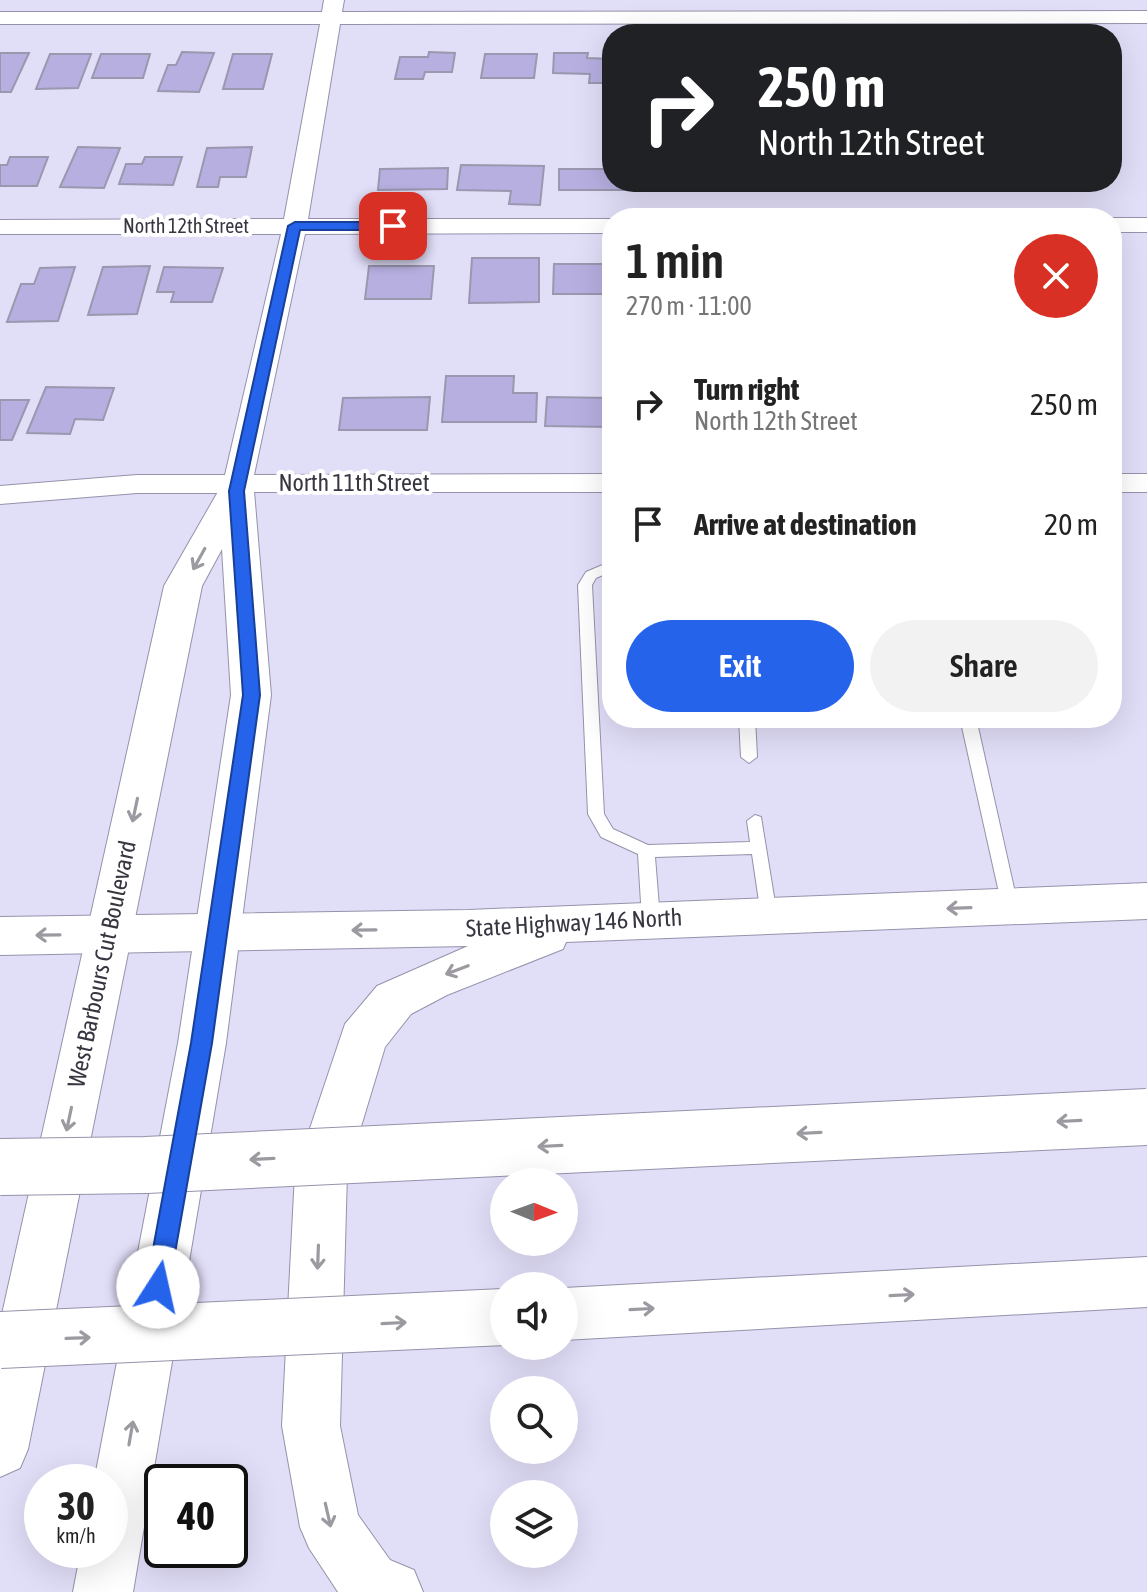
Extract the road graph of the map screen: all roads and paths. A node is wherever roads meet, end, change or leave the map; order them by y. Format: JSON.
{"nodes":[{"id":1,"x":332,"y":9,"type":"edge"},
{"id":2,"x":1147,"y":17,"type":"edge"},
{"id":3,"x":0,"y":18,"type":"edge"},
{"id":4,"x":1122,"y":225,"type":"edge"},
{"id":5,"x":1147,"y":225,"type":"edge"},
{"id":6,"x":295,"y":226,"type":"junction"},
{"id":7,"x":602,"y":226,"type":"edge"},
{"id":8,"x":0,"y":227,"type":"edge"},
{"id":9,"x":602,"y":483,"type":"edge"},
{"id":10,"x":1122,"y":483,"type":"edge"},
{"id":11,"x":1147,"y":483,"type":"edge"},
{"id":12,"x":237,"y":486,"type":"junction"},
{"id":13,"x":0,"y":495,"type":"edge"},
{"id":14,"x":602,"y":570,"type":"edge"},
{"id":15,"x":748,"y":728,"type":"edge"},
{"id":16,"x":970,"y":728,"type":"edge"},
{"id":17,"x":749,"y":757,"type":"dead end"},
{"id":18,"x":755,"y":821,"type":"dead end"},
{"id":19,"x":759,"y":848,"type":"junction"},
{"id":20,"x":646,"y":851,"type":"junction"},
{"id":21,"x":1147,"y":901,"type":"edge"},
{"id":22,"x":1010,"y":906,"type":"junction"},
{"id":23,"x":769,"y":915,"type":"junction"},
{"id":24,"x":651,"y":919,"type":"junction"},
{"id":25,"x":582,"y":922,"type":"junction"},
{"id":26,"x":218,"y":932,"type":"junction"},
{"id":27,"x":108,"y":933,"type":"junction"},
{"id":28,"x":0,"y":936,"type":"edge"},
{"id":29,"x":1147,"y":1117,"type":"edge"},
{"id":30,"x":0,"y":1167,"type":"edge"},
{"id":31,"x":1147,"y":1282,"type":"edge"},
{"id":32,"x":578,"y":1313,"type":"edge"},
{"id":33,"x":490,"y":1318,"type":"edge"},
{"id":34,"x":0,"y":1340,"type":"edge"},
{"id":35,"x":0,"y":1449,"type":"edge"},
{"id":36,"x":103,"y":1592,"type":"edge"},
{"id":37,"x":392,"y":1592,"type":"edge"}],
"edges":[{"from":1,"to":2,"type":"street"},
{"from":1,"to":3,"type":"street"},
{"from":1,"to":6,"type":"street","name":"West Barbours Cut Boulevard"},
{"from":4,"to":5,"type":"street"},
{"from":6,"to":7,"type":"street","name":"North 12th Street"},
{"from":6,"to":8,"type":"street","name":"North 12th Street"},
{"from":6,"to":12,"type":"street","name":"West Barbours Cut Boulevard"},
{"from":9,"to":12,"type":"street","name":"North 11th Street"},
{"from":10,"to":11,"type":"street"},
{"from":12,"to":13,"type":"street","name":"North 11th Street"},
{"from":12,"to":26,"type":"street","name":"West Barbours Cut Boulevard"},
{"from":12,"to":27,"type":"street","name":"West Barbours Cut Boulevard","one_way":true},
{"from":14,"to":20,"type":"lane"},
{"from":15,"to":17,"type":"lane"},
{"from":16,"to":22,"type":"lane"},
{"from":18,"to":19,"type":"lane"},
{"from":19,"to":20,"type":"lane"},
{"from":19,"to":23,"type":"lane"},
{"from":20,"to":24,"type":"lane"},
{"from":21,"to":22,"type":"main road","name":"State Highway 146 North"},
{"from":22,"to":23,"type":"main road","name":"State Highway 146 North","one_way":true},
{"from":23,"to":24,"type":"main road","name":"State Highway 146 North"},
{"from":24,"to":25,"type":"main road","name":"State Highway 146 North"},
{"from":25,"to":26,"type":"main road","name":"State Highway 146 North","one_way":true},
{"from":25,"to":37,"type":"main road","one_way":true},
{"from":26,"to":27,"type":"main road","name":"State Highway 146 North"},
{"from":36,"to":26,"type":"street","name":"West Barbours Cut Boulevard","one_way":true},
{"from":27,"to":28,"type":"main road","name":"State Highway 146 North","one_way":true},
{"from":27,"to":35,"type":"street","name":"West Barbours Cut Boulevard","one_way":true},
{"from":29,"to":30,"type":"main road","one_way":true,"bridge":true},
{"from":32,"to":31,"type":"main road","one_way":true},
{"from":34,"to":33,"type":"main road","one_way":true,"bridge":true}]}
